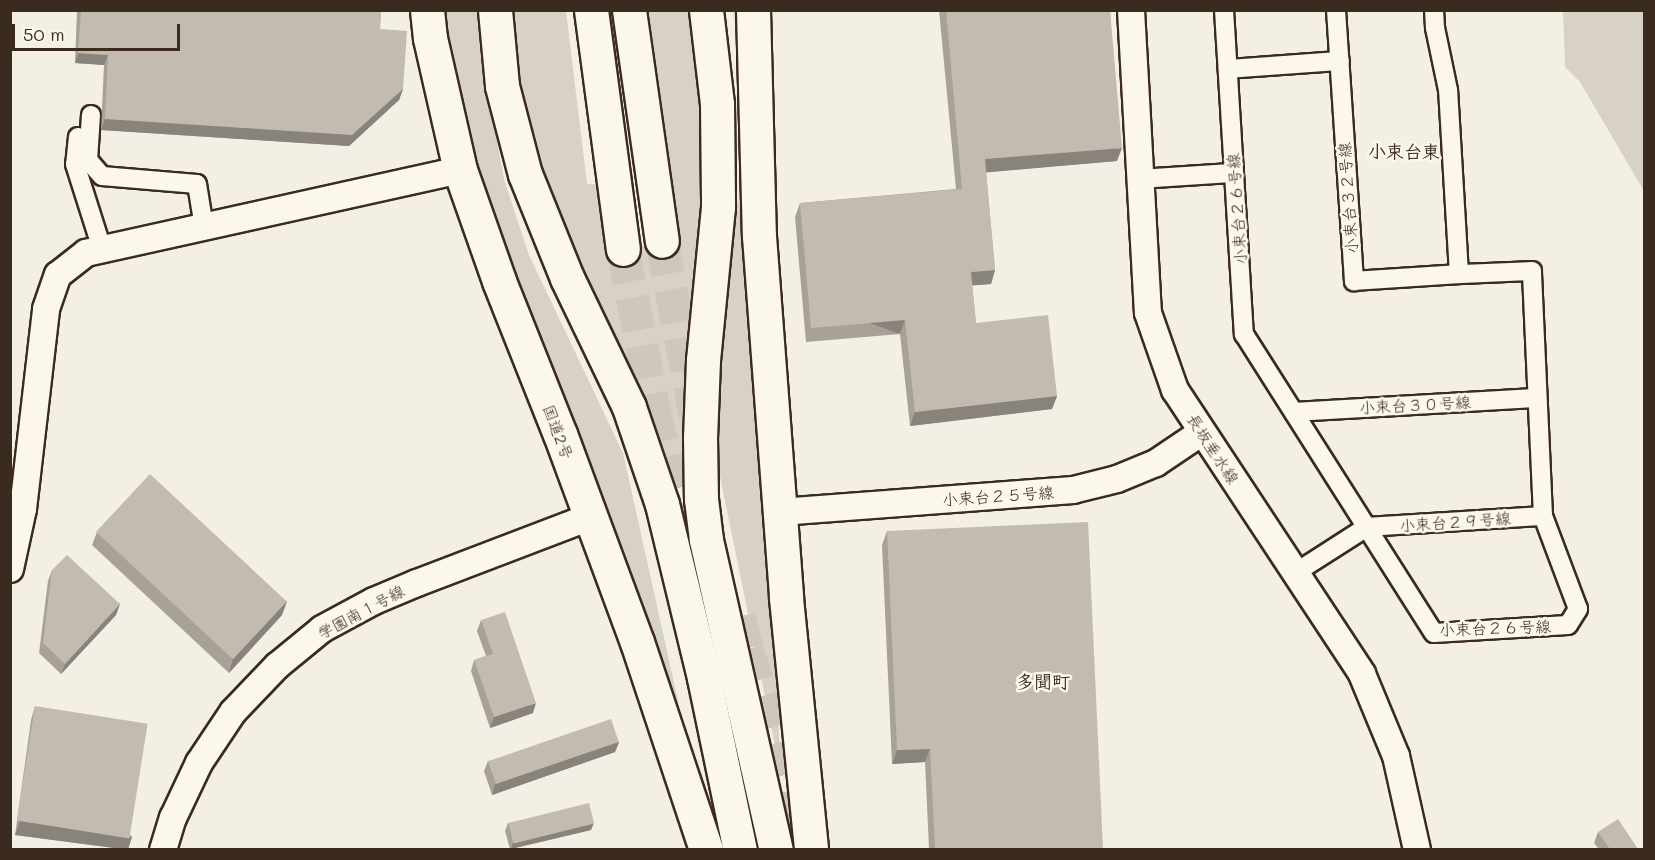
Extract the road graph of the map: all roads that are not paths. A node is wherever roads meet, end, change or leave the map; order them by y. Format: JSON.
{"nodes":[{"id":1,"x":427,"y":10,"type":"edge"},
{"id":2,"x":495,"y":10,"type":"edge"},
{"id":3,"x":591,"y":10,"type":"edge"},
{"id":4,"x":629,"y":10,"type":"edge"},
{"id":5,"x":706,"y":10,"type":"edge"},
{"id":6,"x":753,"y":10,"type":"edge"},
{"id":7,"x":1131,"y":10,"type":"edge"},
{"id":8,"x":1224,"y":10,"type":"edge"},
{"id":9,"x":1336,"y":10,"type":"edge"},
{"id":10,"x":1434,"y":10,"type":"edge"},
{"id":11,"x":1340,"y":61,"type":"junction"},
{"id":12,"x":1228,"y":69,"type":"junction"},
{"id":13,"x":460,"y":170,"type":"junction"},
{"id":14,"x":1234,"y":173,"type":"junction"},
{"id":15,"x":1140,"y":179,"type":"junction"},
{"id":16,"x":204,"y":227,"type":"junction"},
{"id":17,"x":662,"y":242,"type":"tunnel mouth"},
{"id":18,"x":102,"y":249,"type":"junction"},
{"id":19,"x":623,"y":249,"type":"tunnel mouth"},
{"id":20,"x":1459,"y":274,"type":"junction"},
{"id":21,"x":1535,"y":398,"type":"junction"},
{"id":22,"x":1294,"y":412,"type":"junction"},
{"id":23,"x":1202,"y":432,"type":"junction"},
{"id":24,"x":780,"y":513,"type":"junction"},
{"id":25,"x":1543,"y":516,"type":"junction"},
{"id":26,"x":590,"y":517,"type":"junction"},
{"id":27,"x":1367,"y":527,"type":"junction"},
{"id":28,"x":10,"y":569,"type":"edge"},
{"id":29,"x":1295,"y":573,"type":"junction"},
{"id":30,"x":163,"y":849,"type":"edge"},
{"id":31,"x":706,"y":849,"type":"edge"},
{"id":32,"x":740,"y":849,"type":"edge"},
{"id":33,"x":776,"y":849,"type":"edge"},
{"id":34,"x":811,"y":849,"type":"edge"},
{"id":35,"x":1417,"y":849,"type":"edge"}],
"edges":[{"from":1,"to":13,"type":"highway","name":"国道2号"},
{"from":2,"to":32,"type":"highway"},
{"from":3,"to":19,"type":"highway"},
{"from":4,"to":17,"type":"highway"},
{"from":5,"to":33,"type":"highway"},
{"from":6,"to":24,"type":"highway"},
{"from":7,"to":15,"type":"street","name":"長坂垂水線"},
{"from":8,"to":12,"type":"street","name":"小束台２６号線"},
{"from":9,"to":11,"type":"street","name":"小束台３２号線"},
{"from":10,"to":20,"type":"street"},
{"from":11,"to":12,"type":"street"},
{"from":11,"to":20,"type":"street","name":"小束台３２号線"},
{"from":12,"to":14,"type":"street","name":"小束台２６号線"},
{"from":13,"to":16,"type":"street"},
{"from":13,"to":26,"type":"highway","name":"国道2号"},
{"from":14,"to":15,"type":"street"},
{"from":14,"to":22,"type":"street","name":"小束台２６号線"},
{"from":15,"to":23,"type":"street","name":"長坂垂水線"},
{"from":16,"to":18,"type":"street"},
{"from":16,"to":18,"type":"street"},
{"from":18,"to":28,"type":"street"},
{"from":20,"to":21,"type":"street","name":"小束台２６号線"},
{"from":21,"to":22,"type":"street","name":"小束台３０号線"},
{"from":21,"to":25,"type":"street","name":"小束台２６号線"},
{"from":22,"to":27,"type":"street","name":"小束台２６号線"},
{"from":23,"to":24,"type":"street","name":"小束台２５号線"},
{"from":23,"to":29,"type":"street","name":"長坂垂水線"},
{"from":24,"to":34,"type":"highway"},
{"from":25,"to":27,"type":"street","name":"小束台２９号線"},
{"from":25,"to":27,"type":"street","name":"小束台２６号線"},
{"from":26,"to":30,"type":"street","name":"学園南１号線"},
{"from":26,"to":31,"type":"highway","name":"国道2号"},
{"from":27,"to":29,"type":"street"},
{"from":29,"to":35,"type":"street","name":"長坂垂水線"}]}
